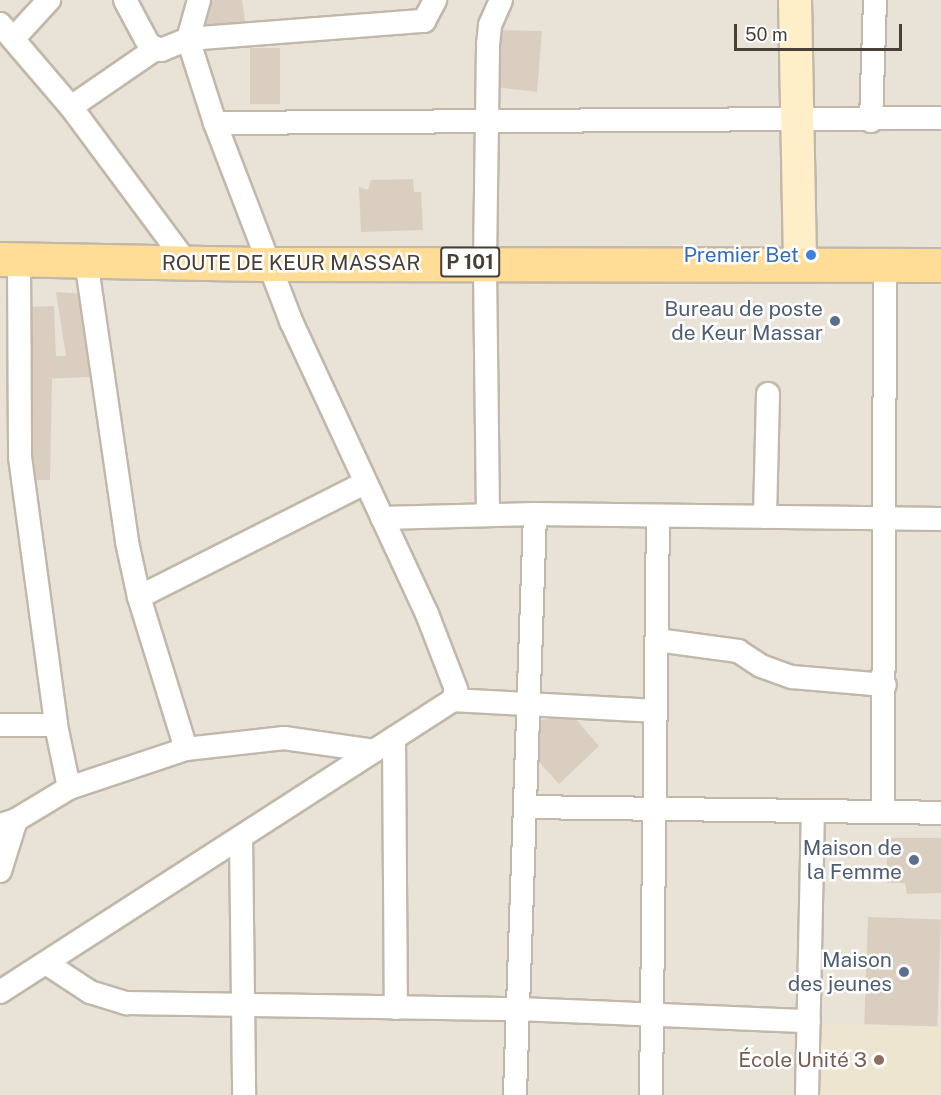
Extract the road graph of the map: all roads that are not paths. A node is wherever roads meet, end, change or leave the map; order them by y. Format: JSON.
{"nodes":[{"id":1,"x":49,"y":0,"type":"edge"},
{"id":2,"x":125,"y":0,"type":"edge"},
{"id":3,"x":200,"y":0,"type":"edge"},
{"id":4,"x":435,"y":0,"type":"edge"},
{"id":5,"x":501,"y":0,"type":"edge"},
{"id":6,"x":795,"y":0,"type":"edge"},
{"id":7,"x":875,"y":0,"type":"edge"},
{"id":8,"x":7,"y":31,"type":"edge"},
{"id":9,"x":188,"y":39,"type":"junction"},
{"id":10,"x":154,"y":50,"type":"junction"},
{"id":11,"x":71,"y":107,"type":"junction"},
{"id":12,"x":941,"y":118,"type":"edge"},
{"id":13,"x":797,"y":120,"type":"junction"},
{"id":14,"x":870,"y":121,"type":"junction"},
{"id":15,"x":488,"y":122,"type":"junction"},
{"id":16,"x":215,"y":123,"type":"junction"},
{"id":17,"x":9,"y":259,"type":"edge"},
{"id":18,"x":86,"y":260,"type":"junction"},
{"id":19,"x":187,"y":262,"type":"junction"},
{"id":20,"x":485,"y":262,"type":"junction"},
{"id":21,"x":272,"y":264,"type":"junction"},
{"id":22,"x":800,"y":264,"type":"junction"},
{"id":23,"x":885,"y":264,"type":"junction"},
{"id":24,"x":941,"y":265,"type":"edge"},
{"id":25,"x":768,"y":394,"type":"dead end"},
{"id":26,"x":10,"y":457,"type":"edge"},
{"id":27,"x":365,"y":483,"type":"junction"},
{"id":28,"x":488,"y":514,"type":"junction"},
{"id":29,"x":535,"y":514,"type":"junction"},
{"id":30,"x":658,"y":516,"type":"junction"},
{"id":31,"x":765,"y":517,"type":"junction"},
{"id":32,"x":884,"y":518,"type":"junction"},
{"id":33,"x":382,"y":519,"type":"junction"},
{"id":34,"x":941,"y":519,"type":"edge"},
{"id":35,"x":139,"y":597,"type":"junction"},
{"id":36,"x":657,"y":640,"type":"junction"},
{"id":37,"x":885,"y":686,"type":"junction"},
{"id":38,"x":453,"y":700,"type":"junction"},
{"id":39,"x":528,"y":705,"type":"junction"},
{"id":40,"x":656,"y":711,"type":"junction"},
{"id":41,"x":0,"y":725,"type":"edge"},
{"id":42,"x":56,"y":725,"type":"junction"},
{"id":43,"x":394,"y":738,"type":"junction"},
{"id":44,"x":186,"y":749,"type":"junction"},
{"id":45,"x":374,"y":751,"type":"junction"},
{"id":46,"x":69,"y":788,"type":"junction"},
{"id":47,"x":525,"y":807,"type":"junction"},
{"id":48,"x":655,"y":809,"type":"junction"},
{"id":49,"x":813,"y":812,"type":"junction"},
{"id":50,"x":883,"y":812,"type":"junction"},
{"id":51,"x":941,"y":813,"type":"edge"},
{"id":52,"x":8,"y":823,"type":"edge"},
{"id":53,"x":242,"y":837,"type":"junction"},
{"id":54,"x":0,"y":871,"type":"edge"},
{"id":55,"x":46,"y":963,"type":"junction"},
{"id":56,"x":0,"y":992,"type":"edge"},
{"id":57,"x":246,"y":1006,"type":"junction"},
{"id":58,"x":396,"y":1008,"type":"junction"},
{"id":59,"x":518,"y":1009,"type":"junction"},
{"id":60,"x":652,"y":1016,"type":"junction"},
{"id":61,"x":809,"y":1021,"type":"junction"},
{"id":62,"x":515,"y":1093,"type":"dead end"},
{"id":63,"x":244,"y":1095,"type":"edge"},
{"id":64,"x":651,"y":1095,"type":"edge"},
{"id":65,"x":807,"y":1095,"type":"edge"}],
"edges":[{"from":1,"to":8,"type":"street"},
{"from":2,"to":10,"type":"street"},
{"from":3,"to":9,"type":"street"},
{"from":4,"to":9,"type":"street"},
{"from":5,"to":15,"type":"street"},
{"from":6,"to":13,"type":"street"},
{"from":7,"to":14,"type":"street"},
{"from":8,"to":11,"type":"street"},
{"from":9,"to":10,"type":"street"},
{"from":9,"to":16,"type":"street"},
{"from":10,"to":11,"type":"street"},
{"from":11,"to":19,"type":"street"},
{"from":12,"to":14,"type":"street"},
{"from":13,"to":14,"type":"street"},
{"from":13,"to":15,"type":"street"},
{"from":13,"to":22,"type":"street"},
{"from":15,"to":16,"type":"street"},
{"from":15,"to":20,"type":"street"},
{"from":16,"to":21,"type":"street"},
{"from":17,"to":18,"type":"main road","name":"ROUTE DE KEUR MASSAR","number":"P 101"},
{"from":17,"to":26,"type":"street"},
{"from":18,"to":19,"type":"main road","name":"ROUTE DE KEUR MASSAR","number":"P 101"},
{"from":18,"to":35,"type":"street"},
{"from":19,"to":21,"type":"main road","name":"ROUTE DE KEUR MASSAR","number":"P 101"},
{"from":20,"to":21,"type":"main road","name":"ROUTE DE KEUR MASSAR","number":"P 101"},
{"from":20,"to":22,"type":"main road","name":"ROUTE DE KEUR MASSAR","number":"P 101"},
{"from":20,"to":28,"type":"street"},
{"from":21,"to":27,"type":"street"},
{"from":22,"to":23,"type":"main road","name":"ROUTE DE KEUR MASSAR","number":"P 101"},
{"from":23,"to":24,"type":"main road","name":"ROUTE DE KEUR MASSAR","number":"P 101"},
{"from":23,"to":32,"type":"street"},
{"from":25,"to":31,"type":"street"},
{"from":26,"to":42,"type":"street"},
{"from":27,"to":33,"type":"street"},
{"from":27,"to":35,"type":"street"},
{"from":28,"to":29,"type":"street"},
{"from":28,"to":33,"type":"street"},
{"from":29,"to":30,"type":"street"},
{"from":29,"to":39,"type":"street"},
{"from":30,"to":31,"type":"street"},
{"from":30,"to":36,"type":"street"},
{"from":31,"to":32,"type":"street"},
{"from":32,"to":34,"type":"street"},
{"from":32,"to":37,"type":"street"},
{"from":33,"to":38,"type":"street"},
{"from":35,"to":44,"type":"street"},
{"from":36,"to":37,"type":"street"},
{"from":36,"to":40,"type":"street"},
{"from":37,"to":50,"type":"street"},
{"from":38,"to":39,"type":"street"},
{"from":38,"to":43,"type":"street"},
{"from":39,"to":40,"type":"street"},
{"from":39,"to":47,"type":"street"},
{"from":40,"to":48,"type":"street"},
{"from":41,"to":42,"type":"street"},
{"from":42,"to":46,"type":"street"},
{"from":43,"to":45,"type":"street"},
{"from":43,"to":58,"type":"street"},
{"from":44,"to":45,"type":"street"},
{"from":44,"to":46,"type":"street"},
{"from":45,"to":53,"type":"street"},
{"from":46,"to":52,"type":"street"},
{"from":47,"to":48,"type":"street"},
{"from":47,"to":59,"type":"street"},
{"from":48,"to":49,"type":"street"},
{"from":48,"to":60,"type":"street"},
{"from":49,"to":50,"type":"street"},
{"from":49,"to":61,"type":"street"},
{"from":50,"to":51,"type":"street"},
{"from":52,"to":54,"type":"street"},
{"from":53,"to":55,"type":"street"},
{"from":53,"to":57,"type":"street"},
{"from":55,"to":56,"type":"street"},
{"from":55,"to":57,"type":"street"},
{"from":57,"to":58,"type":"street"},
{"from":57,"to":63,"type":"street"},
{"from":58,"to":59,"type":"street"},
{"from":59,"to":60,"type":"street"},
{"from":59,"to":62,"type":"street"},
{"from":60,"to":61,"type":"street"},
{"from":60,"to":64,"type":"street"},
{"from":61,"to":65,"type":"street"}]}
